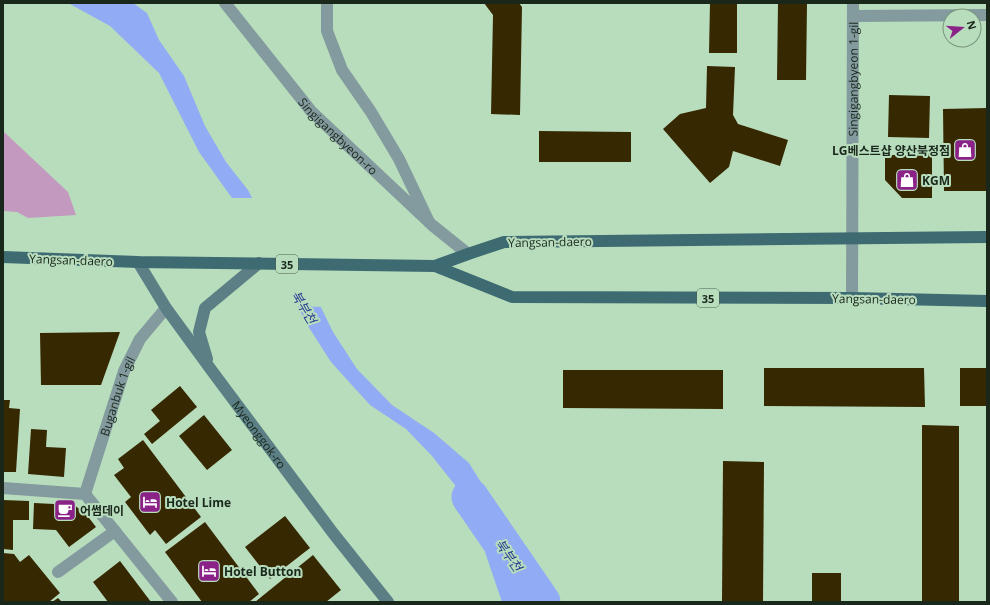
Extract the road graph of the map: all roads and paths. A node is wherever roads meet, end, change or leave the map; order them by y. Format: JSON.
{"nodes":[{"id":1,"x":225,"y":3,"type":"edge"},
{"id":2,"x":327,"y":3,"type":"edge"},
{"id":3,"x":853,"y":3,"type":"edge"},
{"id":4,"x":987,"y":15,"type":"edge"},
{"id":5,"x":854,"y":16,"type":"junction"},
{"id":6,"x":429,"y":222,"type":"junction"},
{"id":7,"x":987,"y":237,"type":"edge"},
{"id":8,"x":852,"y":239,"type":"junction"},
{"id":9,"x":468,"y":254,"type":"junction"},
{"id":10,"x":3,"y":257,"type":"edge"},
{"id":11,"x":138,"y":262,"type":"junction"},
{"id":12,"x":258,"y":263,"type":"junction"},
{"id":13,"x":435,"y":266,"type":"junction"},
{"id":14,"x":852,"y":298,"type":"junction"},
{"id":15,"x":987,"y":302,"type":"edge"},
{"id":16,"x":166,"y":308,"type":"junction"},
{"id":17,"x":212,"y":371,"type":"junction"},
{"id":18,"x":3,"y":488,"type":"edge"},
{"id":19,"x":85,"y":494,"type":"junction"},
{"id":20,"x":115,"y":531,"type":"junction"},
{"id":21,"x":58,"y":572,"type":"dead end"},
{"id":22,"x":172,"y":602,"type":"edge"},
{"id":23,"x":388,"y":602,"type":"edge"}],
"edges":[{"from":1,"to":6,"type":"street","name":"Singigangbyeon-ro"},
{"from":2,"to":6,"type":"street"},
{"from":3,"to":5,"type":"street","name":"Singigangbyeon 1-gil"},
{"from":4,"to":5,"type":"street"},
{"from":5,"to":8,"type":"street","name":"Singigangbyeon 1-gil"},
{"from":6,"to":9,"type":"street","name":"Singigangbyeon-ro"},
{"from":7,"to":8,"type":"main road","name":"Yangsan-daero","number":"35"},
{"from":8,"to":9,"type":"main road","name":"Yangsan-daero","number":"35"},
{"from":8,"to":14,"type":"street","name":"Singigangbyeon 1-gil"},
{"from":9,"to":13,"type":"main road","name":"Yangsan-daero","number":"35"},
{"from":10,"to":11,"type":"main road","name":"Yangsan-daero","number":"35"},
{"from":11,"to":12,"type":"main road","number":"35"},
{"from":11,"to":16,"type":"main road","name":"Myeonggok-ro"},
{"from":12,"to":13,"type":"main road","number":"35"},
{"from":12,"to":17,"type":"main road"},
{"from":13,"to":14,"type":"main road","name":"Yangsan-daero","number":"35"},
{"from":14,"to":15,"type":"main road","name":"Yangsan-daero","number":"35"},
{"from":16,"to":17,"type":"main road","name":"Myeonggok-ro"},
{"from":16,"to":19,"type":"street","name":"Buganbuk 1-gil"},
{"from":17,"to":23,"type":"main road","name":"Myeonggok-ro"},
{"from":18,"to":19,"type":"street"},
{"from":19,"to":20,"type":"street"},
{"from":20,"to":21,"type":"street"},
{"from":20,"to":22,"type":"street"}]}
